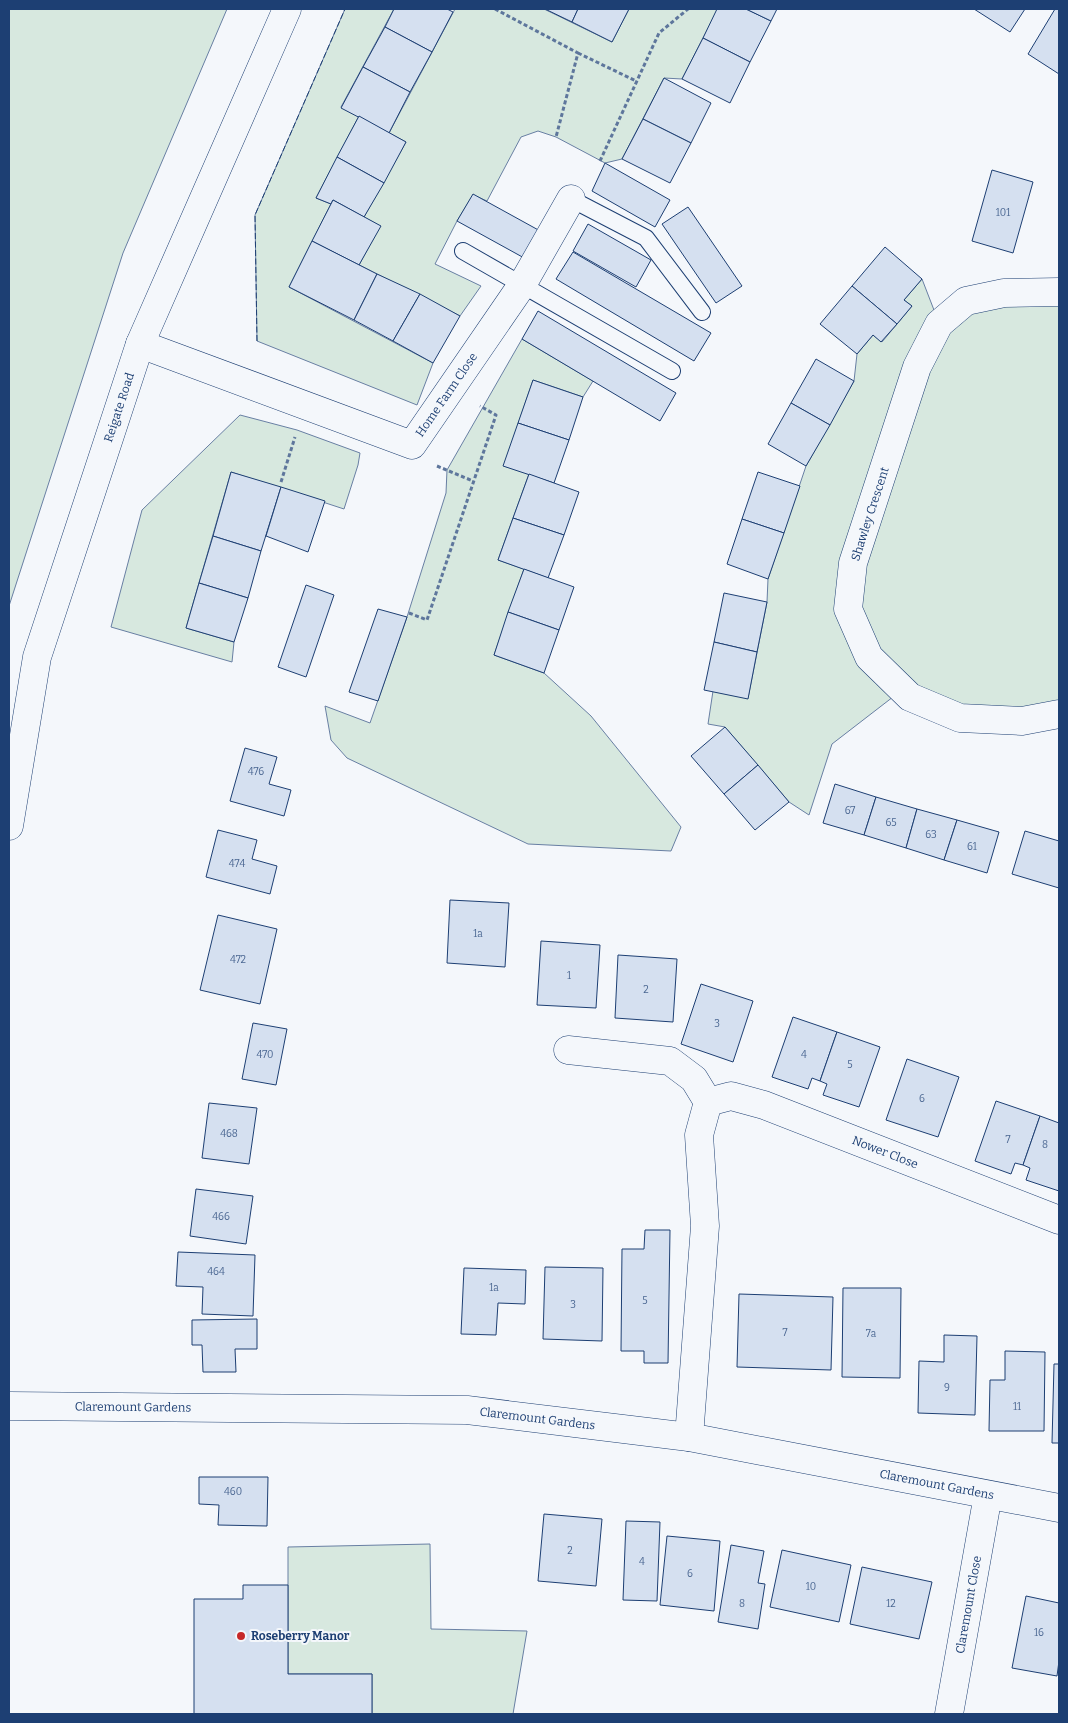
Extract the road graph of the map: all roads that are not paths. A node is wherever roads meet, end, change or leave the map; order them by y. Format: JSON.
{"nodes":[{"id":1,"x":287,"y":9,"type":"edge"},
{"id":2,"x":571,"y":199,"type":"joint"},
{"id":3,"x":463,"y":252,"type":"dead end"},
{"id":4,"x":522,"y":285,"type":"junction"},
{"id":5,"x":1059,"y":292,"type":"edge"},
{"id":6,"x":702,"y":312,"type":"dead end"},
{"id":7,"x":140,"y":344,"type":"junction"},
{"id":8,"x":672,"y":371,"type":"dead end"},
{"id":9,"x":1059,"y":714,"type":"edge"},
{"id":10,"x":9,"y":826,"type":"edge"},
{"id":11,"x":568,"y":1050,"type":"dead end"},
{"id":12,"x":708,"y":1102,"type":"junction"},
{"id":13,"x":1059,"y":1220,"type":"edge"},
{"id":14,"x":9,"y":1406,"type":"edge"},
{"id":15,"x":689,"y":1437,"type":"junction"},
{"id":16,"x":988,"y":1495,"type":"junction"},
{"id":17,"x":1059,"y":1508,"type":"edge"},
{"id":18,"x":949,"y":1714,"type":"edge"}],
"edges":[{"from":1,"to":7,"type":"main road","name":"Reigate Road"},
{"from":2,"to":4,"type":"main road","name":"Home Farm Close"},
{"from":2,"to":6,"type":"lane"},
{"from":3,"to":4,"type":"lane"},
{"from":4,"to":7,"type":"main road","name":"Home Farm Close"},
{"from":4,"to":8,"type":"lane"},
{"from":5,"to":9,"type":"main road","name":"Shawley Crescent"},
{"from":7,"to":10,"type":"main road","name":"Reigate Road"},
{"from":11,"to":12,"type":"main road"},
{"from":12,"to":13,"type":"main road","name":"Nower Close"},
{"from":12,"to":15,"type":"main road"},
{"from":14,"to":15,"type":"main road","name":"Claremount Gardens"},
{"from":15,"to":16,"type":"main road","name":"Claremount Gardens"},
{"from":16,"to":17,"type":"main road","name":"Claremount Gardens"},
{"from":16,"to":18,"type":"main road","name":"Claremount Close"}]}
